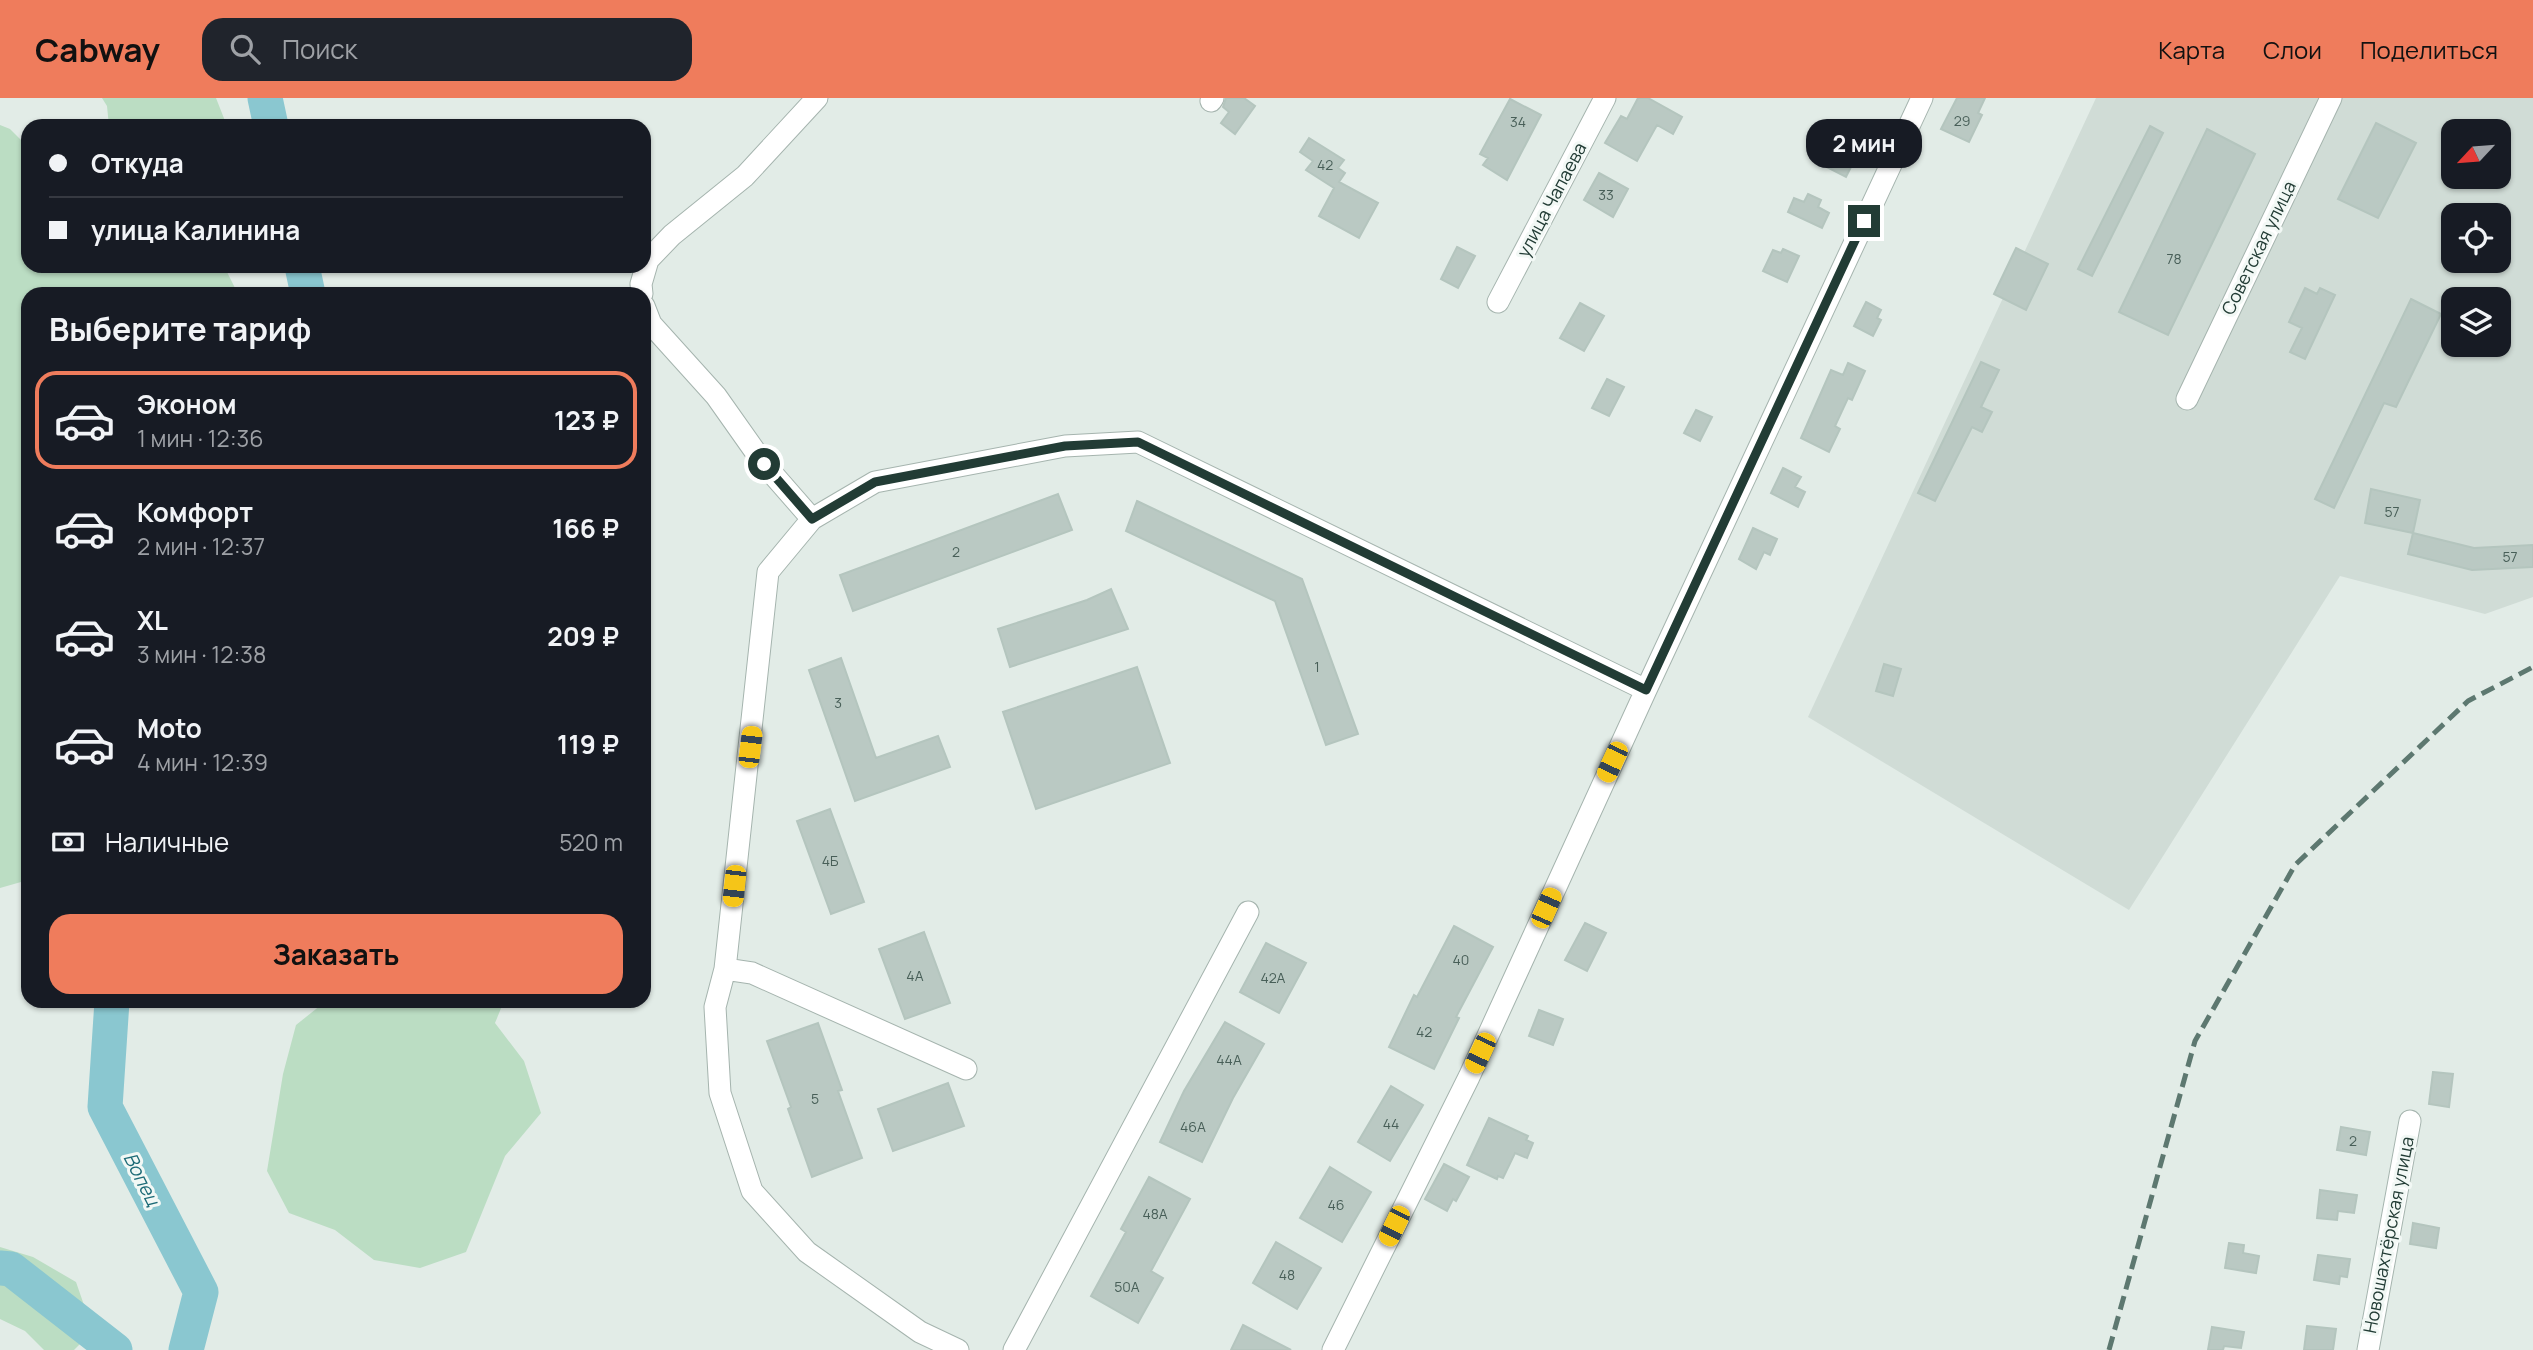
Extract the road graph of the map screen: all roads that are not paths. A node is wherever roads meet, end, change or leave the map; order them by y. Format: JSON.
{"nodes":[{"id":1,"x":817,"y":98,"type":"edge"},
{"id":2,"x":1605,"y":98,"type":"edge"},
{"id":3,"x":1922,"y":98,"type":"edge"},
{"id":4,"x":2331,"y":98,"type":"edge"},
{"id":5,"x":651,"y":257,"type":"edge"},
{"id":6,"x":1498,"y":302,"type":"dead end"},
{"id":7,"x":651,"y":324,"type":"edge"},
{"id":8,"x":2187,"y":399,"type":"dead end"},
{"id":9,"x":812,"y":519,"type":"junction"},
{"id":10,"x":1646,"y":690,"type":"junction"},
{"id":11,"x":1248,"y":912,"type":"dead end"},
{"id":12,"x":725,"y":969,"type":"junction"},
{"id":13,"x":966,"y":1069,"type":"dead end"},
{"id":14,"x":2410,"y":1121,"type":"dead end"},
{"id":15,"x":958,"y":1350,"type":"edge"},
{"id":16,"x":1014,"y":1350,"type":"edge"},
{"id":17,"x":1333,"y":1350,"type":"edge"},
{"id":18,"x":2368,"y":1350,"type":"edge"}],
"edges":[{"from":1,"to":5,"type":"street"},
{"from":2,"to":6,"type":"street","name":"улица Чапаева"},
{"from":3,"to":10,"type":"street"},
{"from":4,"to":8,"type":"street","name":"Советская улица"},
{"from":7,"to":9,"type":"street"},
{"from":9,"to":10,"type":"street"},
{"from":9,"to":12,"type":"street"},
{"from":10,"to":17,"type":"street"},
{"from":11,"to":16,"type":"street"},
{"from":12,"to":13,"type":"street"},
{"from":12,"to":15,"type":"street"},
{"from":14,"to":18,"type":"street","name":"Новошахтёрская улица"}]}
